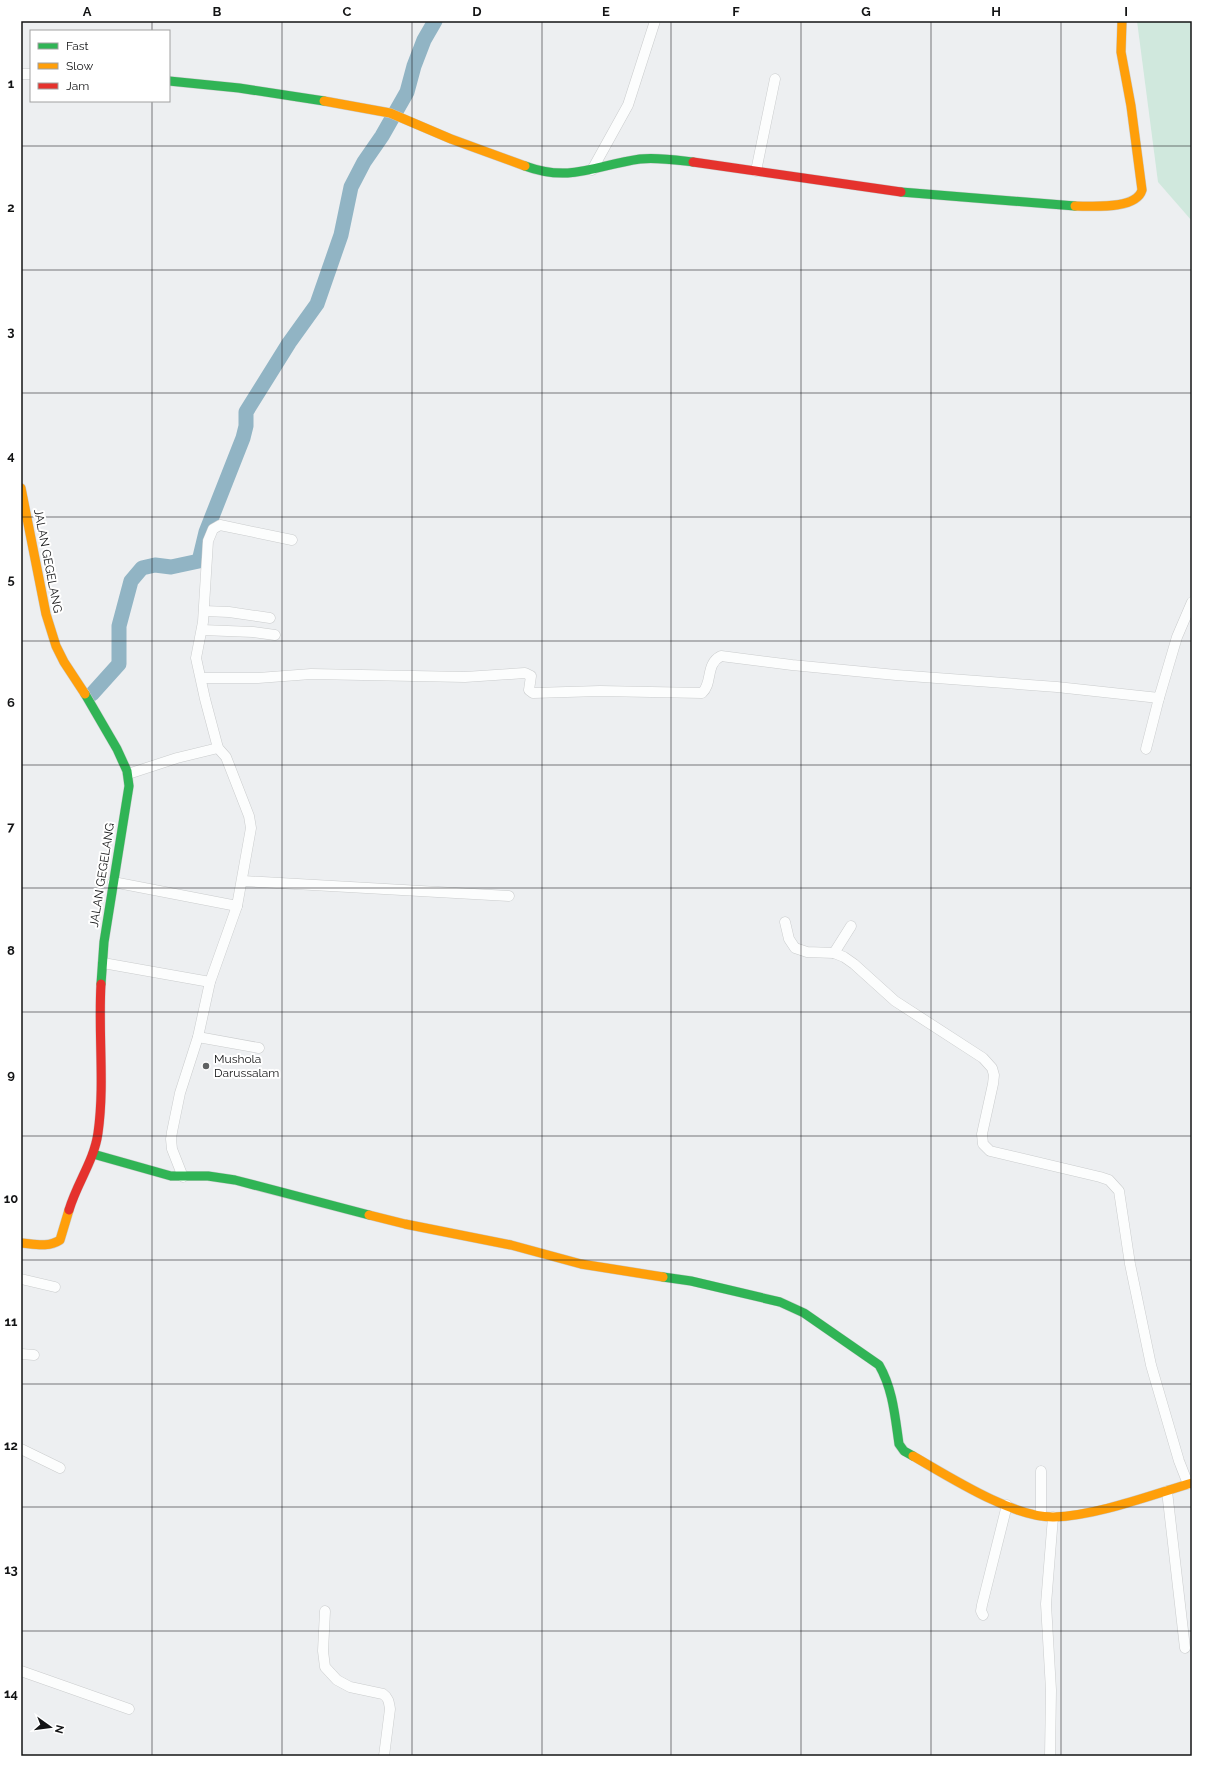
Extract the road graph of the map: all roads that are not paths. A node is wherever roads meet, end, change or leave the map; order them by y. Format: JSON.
{"nodes":[{"id":1,"x":655,"y":21,"type":"edge"},
{"id":2,"x":1122,"y":21,"type":"edge"},
{"id":3,"x":775,"y":79,"type":"dead end"},
{"id":4,"x":170,"y":81,"type":"edge"},
{"id":5,"x":592,"y":170,"type":"junction"},
{"id":6,"x":756,"y":171,"type":"junction"},
{"id":7,"x":21,"y":488,"type":"edge"},
{"id":8,"x":292,"y":540,"type":"dead end"},
{"id":9,"x":1192,"y":602,"type":"edge"},
{"id":10,"x":204,"y":610,"type":"junction"},
{"id":11,"x":270,"y":618,"type":"dead end"},
{"id":12,"x":202,"y":630,"type":"junction"},
{"id":13,"x":275,"y":635,"type":"dead end"},
{"id":14,"x":201,"y":678,"type":"junction"},
{"id":15,"x":1159,"y":698,"type":"junction"},
{"id":16,"x":218,"y":748,"type":"junction"},
{"id":17,"x":1146,"y":749,"type":"dead end"},
{"id":18,"x":128,"y":774,"type":"junction"},
{"id":19,"x":243,"y":881,"type":"junction"},
{"id":20,"x":113,"y":882,"type":"junction"},
{"id":21,"x":509,"y":896,"type":"dead end"},
{"id":22,"x":237,"y":906,"type":"junction"},
{"id":23,"x":785,"y":922,"type":"dead end"},
{"id":24,"x":851,"y":926,"type":"dead end"},
{"id":25,"x":834,"y":953,"type":"junction"},
{"id":26,"x":103,"y":964,"type":"junction"},
{"id":27,"x":210,"y":982,"type":"junction"},
{"id":28,"x":198,"y":1037,"type":"junction"},
{"id":29,"x":259,"y":1048,"type":"dead end"},
{"id":30,"x":93,"y":1154,"type":"junction"},
{"id":31,"x":184,"y":1178,"type":"junction"},
{"id":32,"x":21,"y":1243,"type":"edge"},
{"id":33,"x":21,"y":1279,"type":"edge"},
{"id":34,"x":55,"y":1287,"type":"dead end"},
{"id":35,"x":21,"y":1354,"type":"edge"},
{"id":36,"x":34,"y":1355,"type":"dead end"},
{"id":37,"x":21,"y":1449,"type":"edge"},
{"id":38,"x":60,"y":1468,"type":"dead end"},
{"id":39,"x":1041,"y":1471,"type":"dead end"},
{"id":40,"x":1190,"y":1484,"type":"edge"},
{"id":41,"x":1167,"y":1491,"type":"junction"},
{"id":42,"x":1007,"y":1505,"type":"junction"},
{"id":43,"x":1042,"y":1515,"type":"junction"},
{"id":44,"x":1053,"y":1517,"type":"junction"},
{"id":45,"x":325,"y":1611,"type":"dead end"},
{"id":46,"x":983,"y":1615,"type":"dead end"},
{"id":47,"x":1185,"y":1648,"type":"dead end"},
{"id":48,"x":21,"y":1671,"type":"edge"},
{"id":49,"x":129,"y":1709,"type":"dead end"},
{"id":50,"x":384,"y":1756,"type":"edge"},
{"id":51,"x":1050,"y":1756,"type":"edge"}],
"edges":[{"from":1,"to":5,"type":"street"},
{"from":2,"to":6,"type":"street"},
{"from":3,"to":6,"type":"street"},
{"from":4,"to":5,"type":"street"},
{"from":5,"to":6,"type":"street"},
{"from":7,"to":18,"type":"street","name":"JALAN GEGELANG"},
{"from":8,"to":10,"type":"street"},
{"from":9,"to":15,"type":"street"},
{"from":10,"to":11,"type":"street"},
{"from":10,"to":12,"type":"street"},
{"from":12,"to":13,"type":"street"},
{"from":12,"to":14,"type":"street"},
{"from":14,"to":15,"type":"street"},
{"from":14,"to":16,"type":"street"},
{"from":15,"to":17,"type":"street"},
{"from":16,"to":18,"type":"street"},
{"from":16,"to":19,"type":"street"},
{"from":18,"to":20,"type":"street","name":"JALAN GEGELANG"},
{"from":19,"to":21,"type":"street"},
{"from":19,"to":22,"type":"street"},
{"from":20,"to":22,"type":"street"},
{"from":20,"to":26,"type":"street","name":"JALAN GEGELANG"},
{"from":22,"to":27,"type":"street"},
{"from":23,"to":25,"type":"street"},
{"from":24,"to":25,"type":"street"},
{"from":25,"to":40,"type":"street"},
{"from":26,"to":27,"type":"street"},
{"from":26,"to":30,"type":"street","name":"JALAN GEGELANG"},
{"from":27,"to":28,"type":"street"},
{"from":28,"to":29,"type":"street"},
{"from":28,"to":31,"type":"street"},
{"from":30,"to":31,"type":"street"},
{"from":30,"to":32,"type":"street","name":"JALAN GEGELANG"},
{"from":31,"to":42,"type":"street"},
{"from":33,"to":34,"type":"street"},
{"from":35,"to":36,"type":"street"},
{"from":37,"to":38,"type":"street"},
{"from":39,"to":43,"type":"street"},
{"from":40,"to":41,"type":"street"},
{"from":41,"to":44,"type":"street"},
{"from":41,"to":47,"type":"street"},
{"from":42,"to":43,"type":"street"},
{"from":42,"to":46,"type":"street"},
{"from":43,"to":44,"type":"street"},
{"from":44,"to":51,"type":"street"},
{"from":45,"to":50,"type":"street"},
{"from":48,"to":49,"type":"street"}]}
